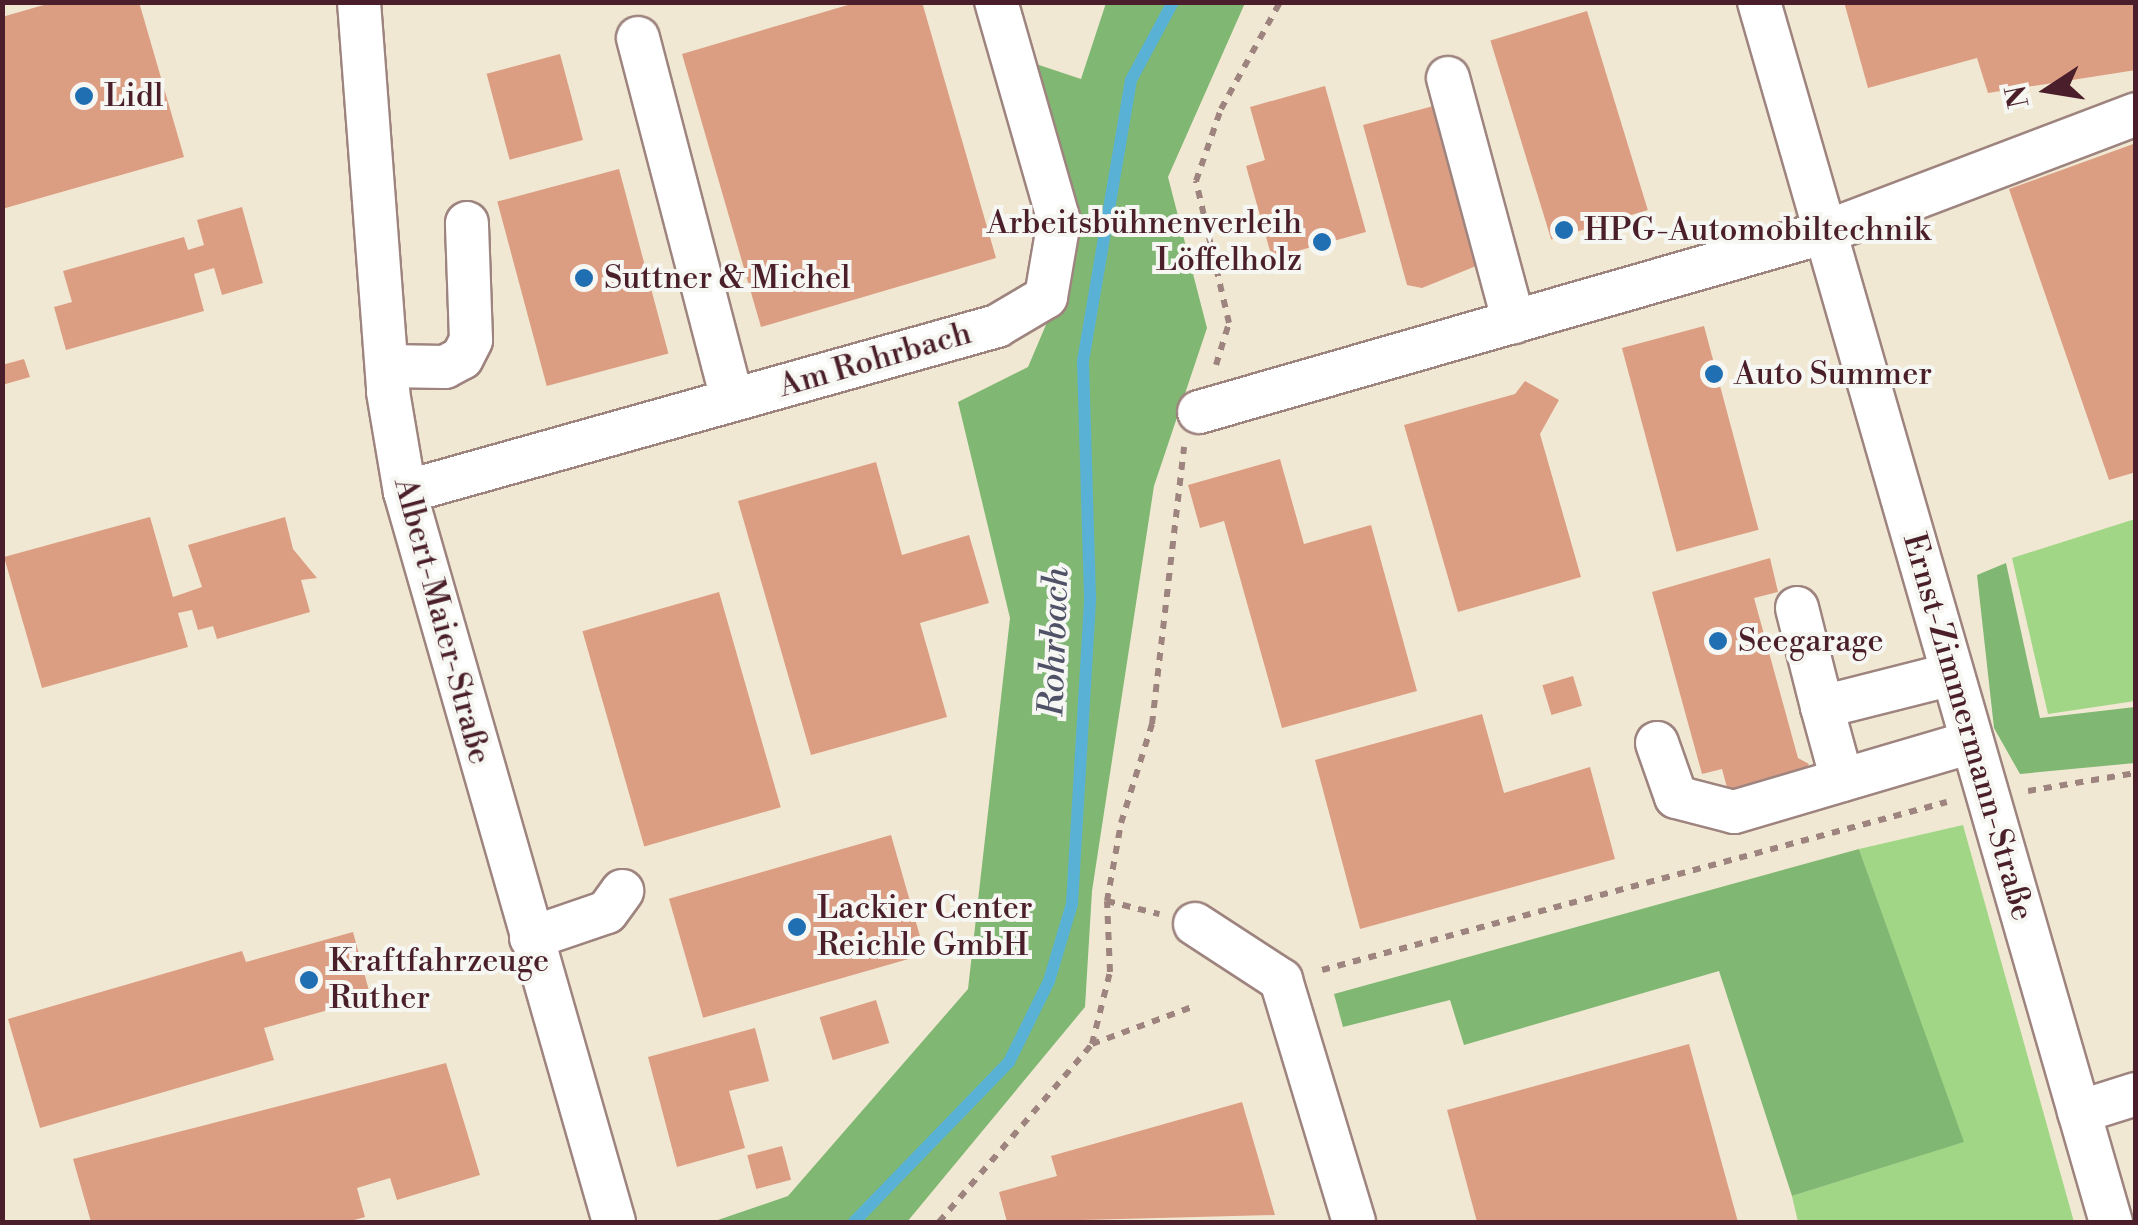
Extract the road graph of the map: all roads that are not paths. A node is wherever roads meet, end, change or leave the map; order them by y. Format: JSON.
{"nodes":[{"id":1,"x":360,"y":2,"type":"edge"},
{"id":2,"x":996,"y":2,"type":"edge"},
{"id":3,"x":1759,"y":2,"type":"edge"},
{"id":4,"x":638,"y":38,"type":"dead end"},
{"id":5,"x":1448,"y":78,"type":"dead end"},
{"id":6,"x":2136,"y":114,"type":"edge"},
{"id":7,"x":468,"y":222,"type":"dead end"},
{"id":8,"x":1826,"y":232,"type":"junction"},
{"id":9,"x":1514,"y":322,"type":"junction"},
{"id":10,"x":387,"y":366,"type":"junction"},
{"id":11,"x":732,"y":400,"type":"junction"},
{"id":12,"x":1199,"y":412,"type":"road end"},
{"id":13,"x":405,"y":492,"type":"junction"},
{"id":14,"x":1796,"y":608,"type":"dead end"},
{"id":15,"x":1952,"y":674,"type":"junction"},
{"id":16,"x":1822,"y":707,"type":"junction"},
{"id":17,"x":1972,"y":742,"type":"junction"},
{"id":18,"x":1656,"y":743,"type":"dead end"},
{"id":19,"x":1842,"y":780,"type":"junction"},
{"id":20,"x":622,"y":891,"type":"dead end"},
{"id":21,"x":1195,"y":924,"type":"dead end"},
{"id":22,"x":531,"y":938,"type":"junction"},
{"id":23,"x":2136,"y":1094,"type":"edge"},
{"id":24,"x":2079,"y":1112,"type":"junction"},
{"id":25,"x":614,"y":1222,"type":"edge"},
{"id":26,"x":1354,"y":1222,"type":"edge"},
{"id":27,"x":2110,"y":1222,"type":"edge"}],
"edges":[{"from":1,"to":10,"type":"street","name":"Albert-Maier-Straße"},
{"from":2,"to":11,"type":"street","name":"Am Rohrbach"},
{"from":3,"to":8,"type":"street","name":"Ernst-Zimmermann-Straße"},
{"from":4,"to":11,"type":"street"},
{"from":5,"to":9,"type":"street"},
{"from":6,"to":8,"type":"street"},
{"from":7,"to":10,"type":"street"},
{"from":8,"to":9,"type":"street"},
{"from":8,"to":15,"type":"street","name":"Ernst-Zimmermann-Straße"},
{"from":9,"to":12,"type":"street"},
{"from":10,"to":13,"type":"street","name":"Albert-Maier-Straße"},
{"from":11,"to":13,"type":"street","name":"Am Rohrbach"},
{"from":13,"to":22,"type":"street","name":"Albert-Maier-Straße"},
{"from":14,"to":16,"type":"street"},
{"from":15,"to":16,"type":"street"},
{"from":15,"to":17,"type":"street","name":"Ernst-Zimmermann-Straße"},
{"from":16,"to":19,"type":"street"},
{"from":17,"to":19,"type":"street"},
{"from":17,"to":24,"type":"street","name":"Ernst-Zimmermann-Straße"},
{"from":18,"to":19,"type":"street"},
{"from":20,"to":22,"type":"street"},
{"from":21,"to":26,"type":"street"},
{"from":22,"to":25,"type":"street","name":"Albert-Maier-Straße"},
{"from":23,"to":24,"type":"street"},
{"from":24,"to":27,"type":"street","name":"Ernst-Zimmermann-Straße"}]}
